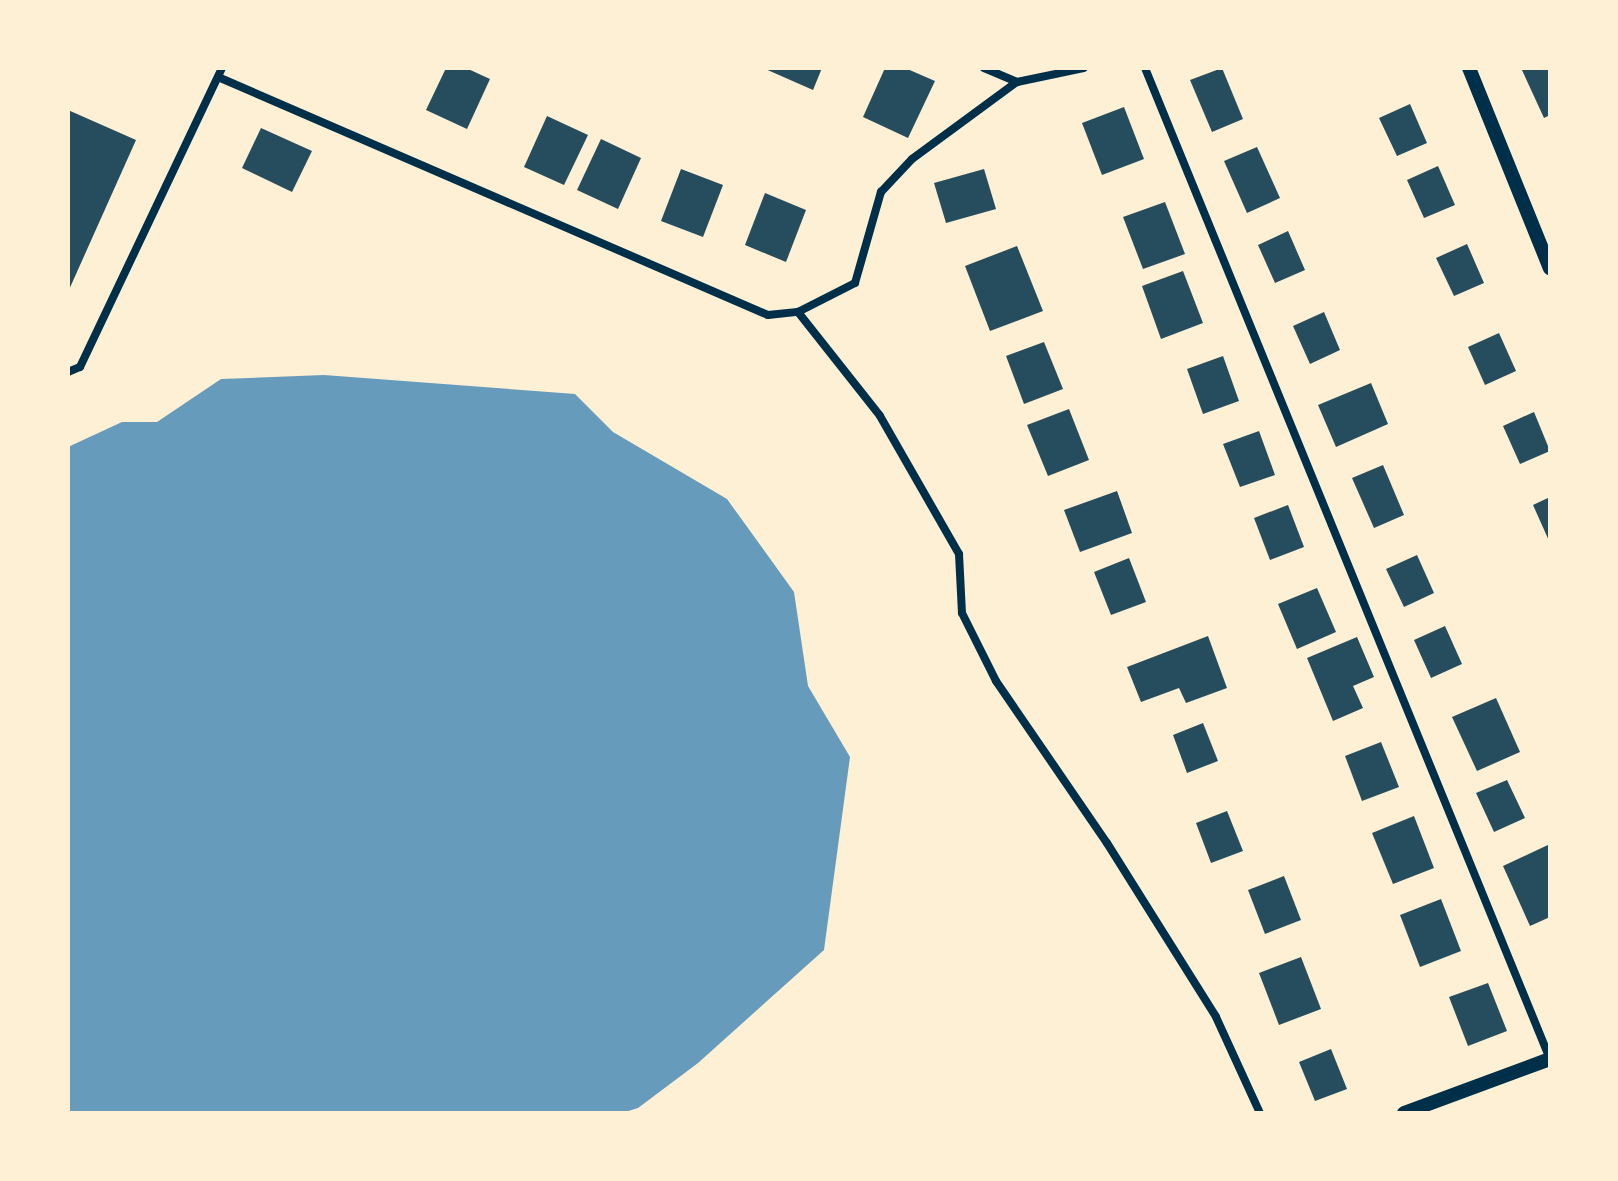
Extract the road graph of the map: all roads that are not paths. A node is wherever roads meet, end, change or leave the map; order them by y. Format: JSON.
{"nodes":[{"id":1,"x":222,"y":68,"type":"edge"},
{"id":2,"x":984,"y":68,"type":"edge"},
{"id":3,"x":1084,"y":68,"type":"edge"},
{"id":4,"x":1145,"y":68,"type":"edge"},
{"id":5,"x":1469,"y":68,"type":"edge"},
{"id":6,"x":218,"y":77,"type":"junction"},
{"id":7,"x":1017,"y":82,"type":"junction"},
{"id":8,"x":1550,"y":268,"type":"edge"},
{"id":9,"x":798,"y":312,"type":"junction"},
{"id":10,"x":68,"y":372,"type":"edge"},
{"id":11,"x":1550,"y":1059,"type":"edge"},
{"id":12,"x":1260,"y":1113,"type":"edge"},
{"id":13,"x":1404,"y":1113,"type":"edge"}],
"edges":[{"from":1,"to":6,"type":"street"},
{"from":2,"to":7,"type":"street"},
{"from":3,"to":7,"type":"street"},
{"from":4,"to":11,"type":"street"},
{"from":5,"to":8,"type":"street"},
{"from":6,"to":9,"type":"street"},
{"from":6,"to":10,"type":"street"},
{"from":7,"to":9,"type":"street"},
{"from":9,"to":12,"type":"street"},
{"from":11,"to":13,"type":"street"}]}
